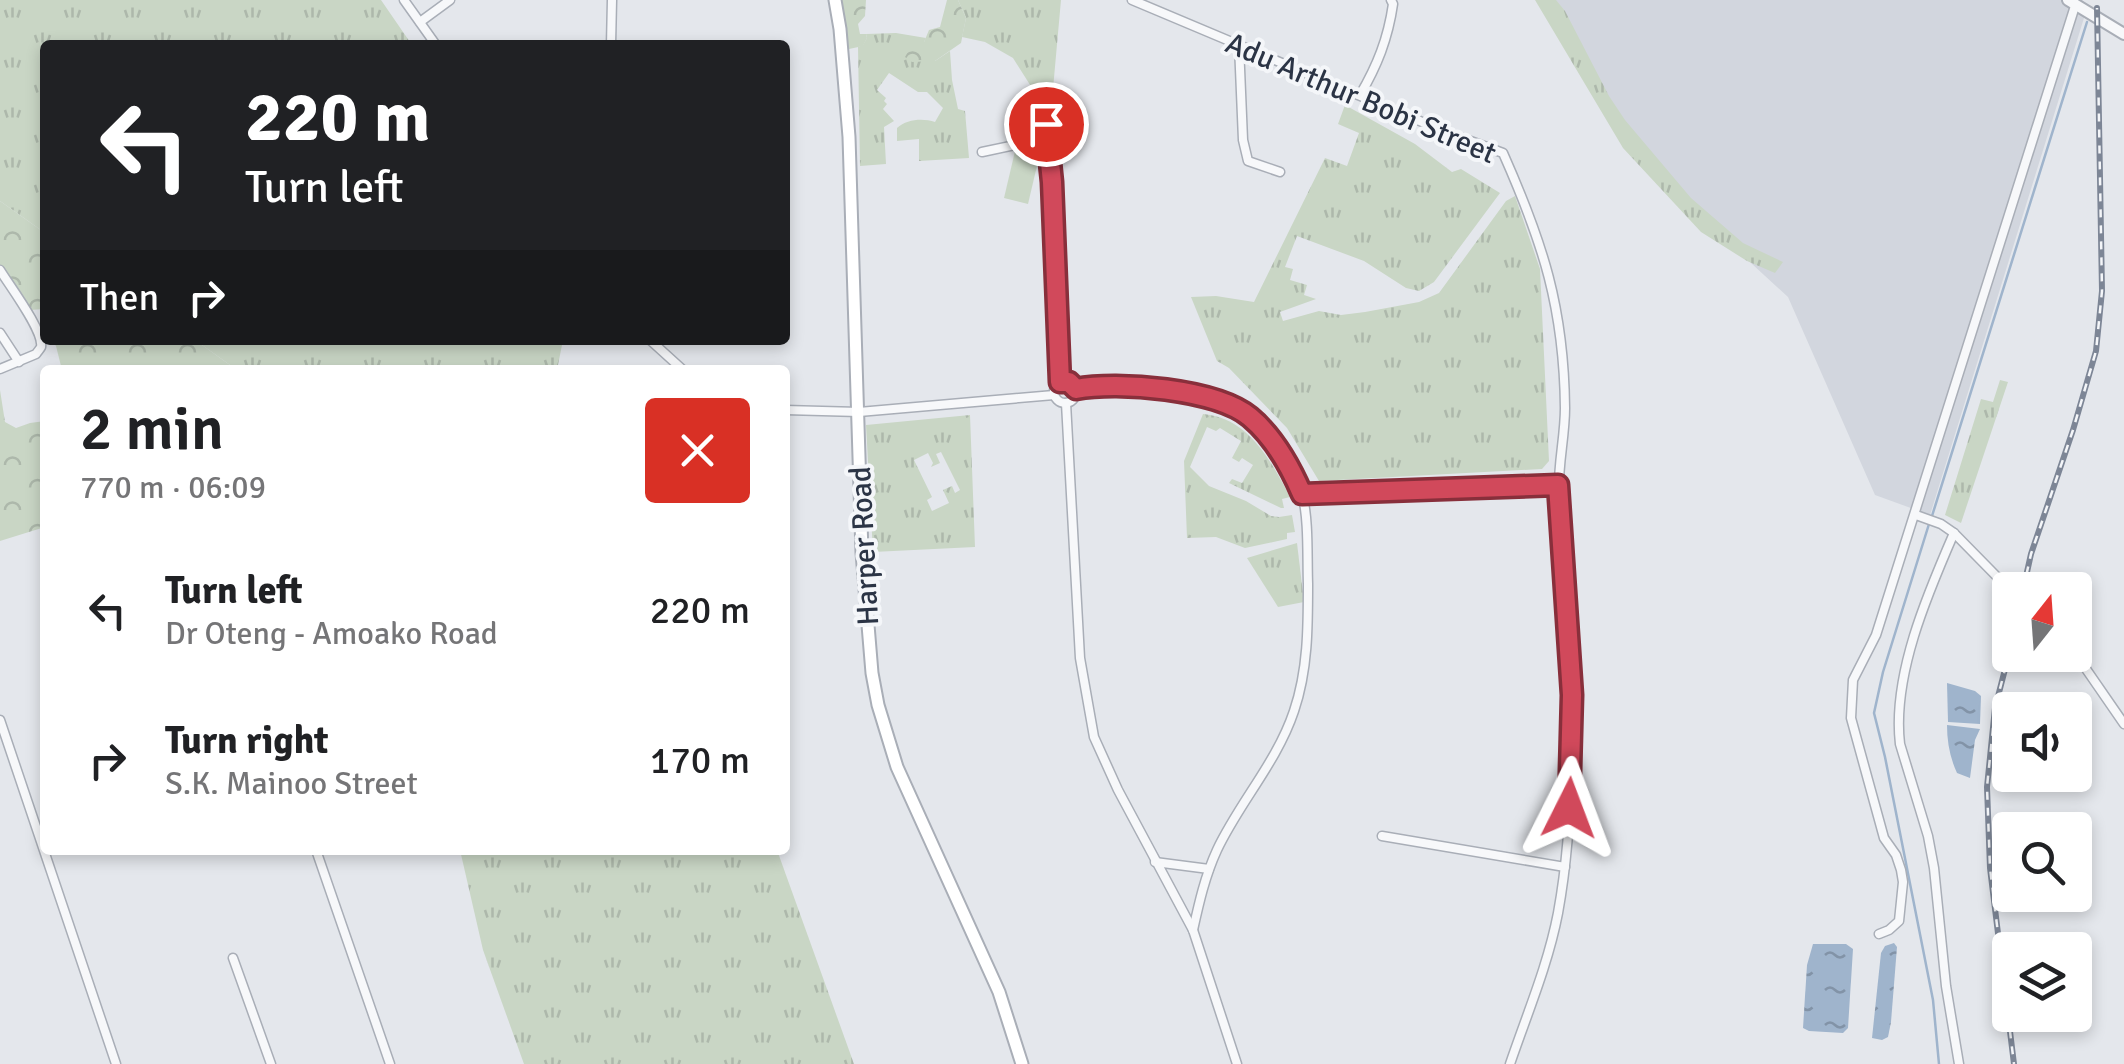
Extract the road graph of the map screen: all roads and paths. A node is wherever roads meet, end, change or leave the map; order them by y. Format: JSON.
{"nodes":[{"id":1,"x":404,"y":0,"type":"edge"},
{"id":2,"x":450,"y":0,"type":"edge"},
{"id":3,"x":612,"y":0,"type":"edge"},
{"id":4,"x":835,"y":0,"type":"edge"},
{"id":5,"x":1132,"y":0,"type":"edge"},
{"id":6,"x":1391,"y":0,"type":"edge"},
{"id":7,"x":2071,"y":3,"type":"edge"},
{"id":8,"x":420,"y":22,"type":"junction"},
{"id":9,"x":2124,"y":34,"type":"edge"},
{"id":10,"x":433,"y":40,"type":"edge"},
{"id":11,"x":611,"y":40,"type":"edge"},
{"id":12,"x":1239,"y":45,"type":"junction"},
{"id":13,"x":1360,"y":96,"type":"junction"},
{"id":14,"x":1041,"y":98,"type":"dead end"},
{"id":15,"x":1048,"y":138,"type":"junction"},
{"id":16,"x":982,"y":152,"type":"dead end"},
{"id":17,"x":1280,"y":172,"type":"dead end"},
{"id":18,"x":0,"y":270,"type":"edge"},
{"id":19,"x":0,"y":333,"type":"edge"},
{"id":20,"x":40,"y":338,"type":"edge"},
{"id":21,"x":41,"y":345,"type":"edge"},
{"id":22,"x":656,"y":345,"type":"edge"},
{"id":23,"x":19,"y":362,"type":"junction"},
{"id":24,"x":678,"y":365,"type":"edge"},
{"id":25,"x":0,"y":369,"type":"edge"},
{"id":26,"x":1060,"y":382,"type":"junction"},
{"id":27,"x":1076,"y":389,"type":"junction"},
{"id":28,"x":1054,"y":395,"type":"junction"},
{"id":29,"x":1066,"y":403,"type":"junction"},
{"id":30,"x":790,"y":410,"type":"edge"},
{"id":31,"x":858,"y":412,"type":"junction"},
{"id":32,"x":1558,"y":485,"type":"junction"},
{"id":33,"x":1302,"y":494,"type":"junction"},
{"id":34,"x":1920,"y":516,"type":"junction"},
{"id":35,"x":1954,"y":533,"type":"junction"},
{"id":36,"x":1992,"y":572,"type":"edge"},
{"id":37,"x":2088,"y":672,"type":"edge"},
{"id":38,"x":0,"y":720,"type":"edge"},
{"id":39,"x":2124,"y":724,"type":"edge"},
{"id":40,"x":1382,"y":836,"type":"dead end"},
{"id":41,"x":40,"y":839,"type":"edge"},
{"id":42,"x":46,"y":855,"type":"edge"},
{"id":43,"x":318,"y":855,"type":"edge"},
{"id":44,"x":1155,"y":862,"type":"junction"},
{"id":45,"x":1565,"y":866,"type":"junction"},
{"id":46,"x":1209,"y":869,"type":"junction"},
{"id":47,"x":1192,"y":930,"type":"junction"},
{"id":48,"x":1879,"y":934,"type":"dead end"},
{"id":49,"x":233,"y":958,"type":"dead end"},
{"id":50,"x":116,"y":1064,"type":"edge"},
{"id":51,"x":271,"y":1064,"type":"edge"},
{"id":52,"x":390,"y":1064,"type":"edge"},
{"id":53,"x":1022,"y":1064,"type":"edge"},
{"id":54,"x":1237,"y":1064,"type":"edge"},
{"id":55,"x":1510,"y":1064,"type":"edge"},
{"id":56,"x":1960,"y":1064,"type":"edge"}],
"edges":[{"from":1,"to":8,"type":"street"},
{"from":2,"to":8,"type":"street"},
{"from":3,"to":11,"type":"street"},
{"from":4,"to":31,"type":"main road","name":"Harper Road"},
{"from":5,"to":12,"type":"street","name":"Adu Arthur Bobi Street"},
{"from":6,"to":13,"type":"street"},
{"from":7,"to":9,"type":"street"},
{"from":7,"to":34,"type":"street"},
{"from":8,"to":10,"type":"street"},
{"from":12,"to":13,"type":"street","name":"Adu Arthur Bobi Street"},
{"from":12,"to":17,"type":"street"},
{"from":13,"to":32,"type":"street","name":"Adu Arthur Bobi Street"},
{"from":14,"to":15,"type":"street"},
{"from":15,"to":16,"type":"street"},
{"from":15,"to":26,"type":"street"},
{"from":18,"to":20,"type":"street"},
{"from":19,"to":23,"type":"street"},
{"from":21,"to":23,"type":"street"},
{"from":22,"to":24,"type":"street"},
{"from":23,"to":25,"type":"street"},
{"from":26,"to":27,"type":"street"},
{"from":26,"to":28,"type":"street"},
{"from":27,"to":29,"type":"street"},
{"from":27,"to":33,"type":"street"},
{"from":28,"to":29,"type":"street"},
{"from":28,"to":31,"type":"street"},
{"from":29,"to":44,"type":"street"},
{"from":30,"to":31,"type":"street"},
{"from":31,"to":53,"type":"main road","name":"Harper Road"},
{"from":32,"to":33,"type":"street"},
{"from":32,"to":45,"type":"street","name":"Adu Arthur Bobi Street"},
{"from":33,"to":46,"type":"street"},
{"from":34,"to":35,"type":"street"},
{"from":34,"to":48,"type":"street"},
{"from":35,"to":36,"type":"street"},
{"from":35,"to":56,"type":"street"},
{"from":37,"to":39,"type":"street"},
{"from":38,"to":41,"type":"street"},
{"from":40,"to":45,"type":"street"},
{"from":42,"to":50,"type":"street"},
{"from":43,"to":52,"type":"street"},
{"from":44,"to":46,"type":"street"},
{"from":44,"to":47,"type":"street"},
{"from":45,"to":55,"type":"street","name":"Adu Arthur Bobi Street"},
{"from":46,"to":47,"type":"street"},
{"from":47,"to":54,"type":"street"},
{"from":49,"to":51,"type":"street"}]}
